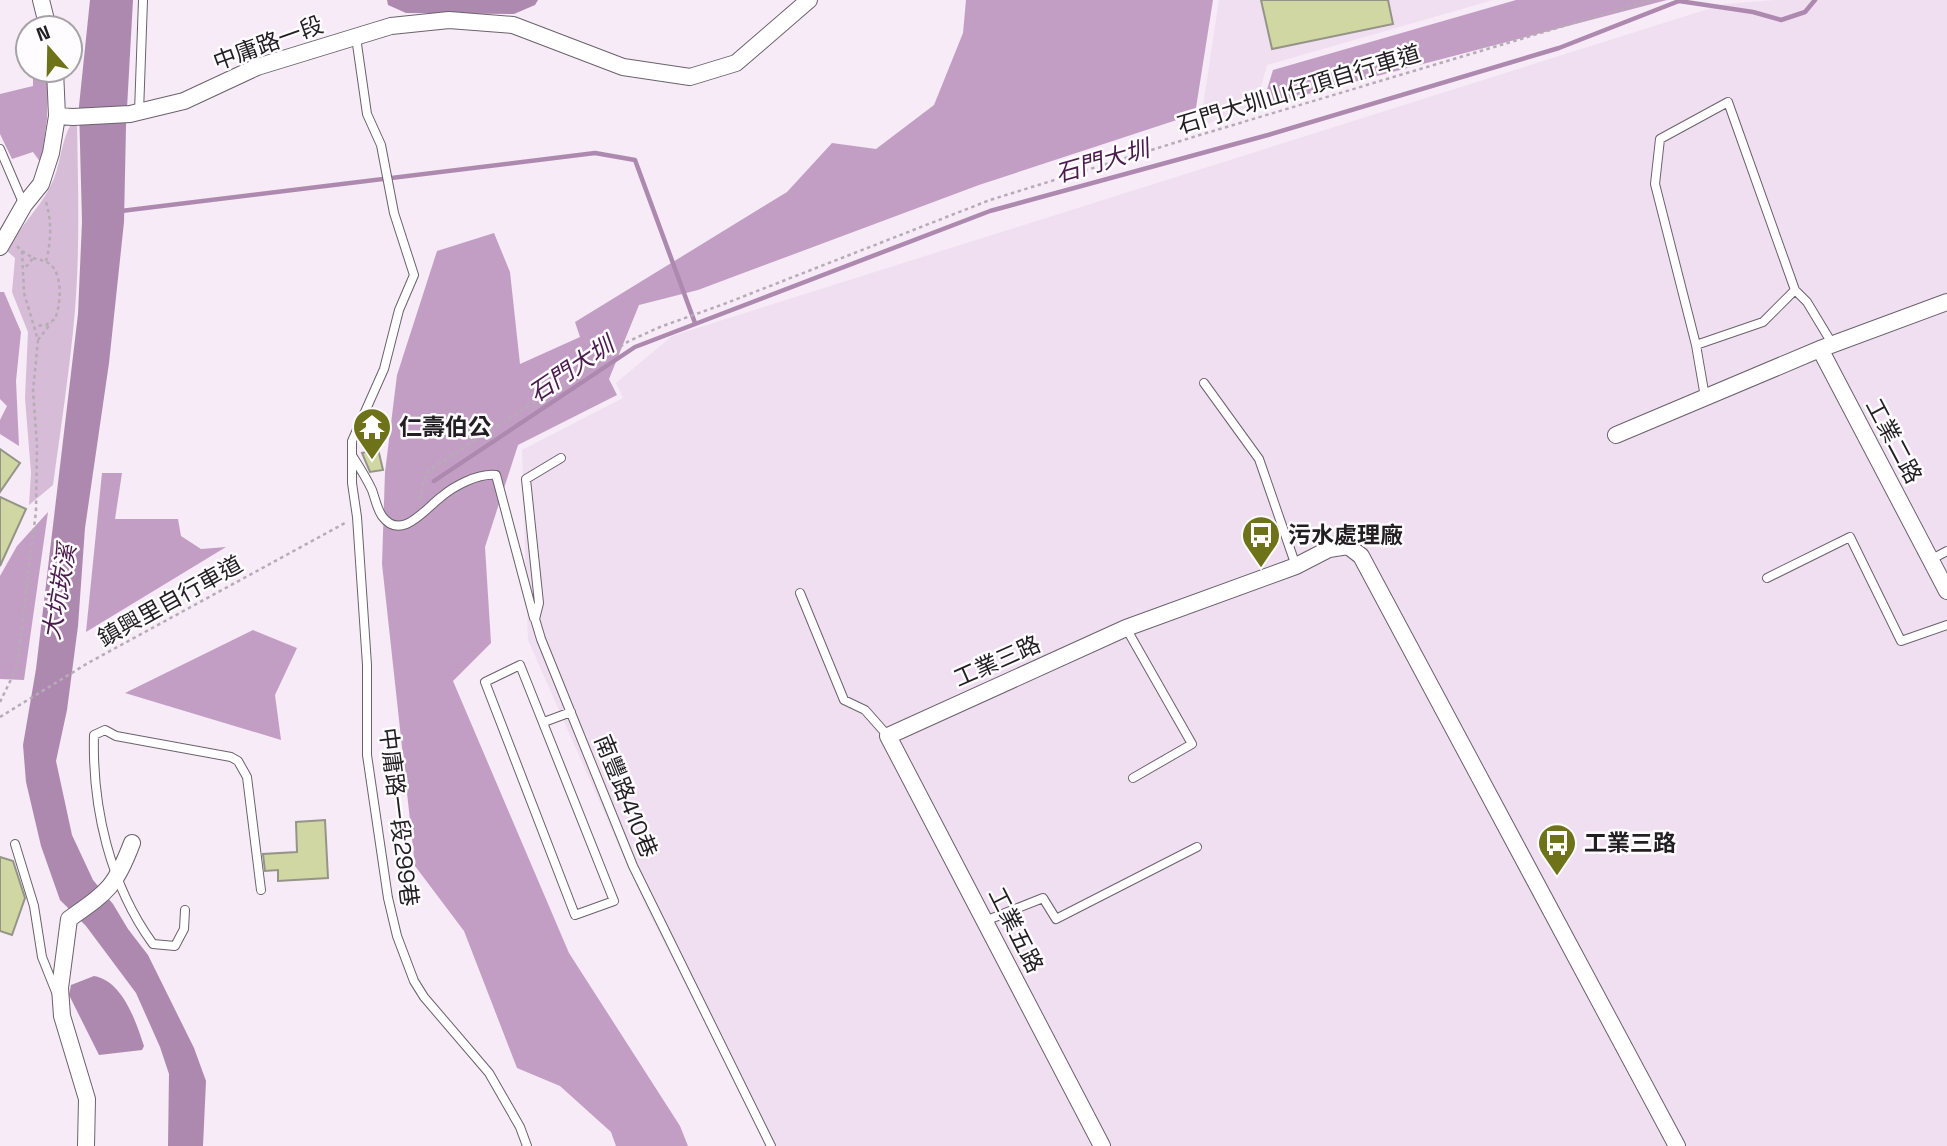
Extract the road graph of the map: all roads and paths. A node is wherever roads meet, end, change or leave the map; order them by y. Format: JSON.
{"nodes":[{"id":1,"x":143,"y":0,"type":"edge"},
{"id":2,"x":810,"y":0,"type":"edge"},
{"id":3,"x":1651,"y":0,"type":"edge"},
{"id":4,"x":356,"y":37,"type":"junction"},
{"id":5,"x":58,"y":84,"type":"edge"},
{"id":6,"x":135,"y":113,"type":"junction"},
{"id":7,"x":65,"y":117,"type":"junction"},
{"id":8,"x":0,"y":149,"type":"edge"},
{"id":9,"x":41,"y":184,"type":"junction"},
{"id":10,"x":24,"y":205,"type":"junction"},
{"id":11,"x":4,"y":241,"type":"edge"},
{"id":12,"x":22,"y":251,"type":"junction"},
{"id":13,"x":33,"y":258,"type":"junction"},
{"id":14,"x":46,"y":261,"type":"junction"},
{"id":15,"x":24,"y":267,"type":"junction"},
{"id":16,"x":1796,"y":290,"type":"junction"},
{"id":17,"x":1947,"y":302,"type":"edge"},
{"id":18,"x":51,"y":323,"type":"junction"},
{"id":19,"x":35,"y":326,"type":"junction"},
{"id":20,"x":38,"y":340,"type":"junction"},
{"id":21,"x":1696,"y":345,"type":"junction"},
{"id":22,"x":1826,"y":347,"type":"junction"},
{"id":23,"x":1204,"y":383,"type":"dead end"},
{"id":24,"x":1705,"y":397,"type":"junction"},
{"id":25,"x":1616,"y":435,"type":"dead end"},
{"id":26,"x":352,"y":454,"type":"junction"},
{"id":27,"x":561,"y":458,"type":"dead end"},
{"id":28,"x":422,"y":514,"type":"junction"},
{"id":29,"x":357,"y":517,"type":"junction"},
{"id":30,"x":1947,"y":551,"type":"edge"},
{"id":31,"x":1930,"y":560,"type":"junction"},
{"id":32,"x":1296,"y":566,"type":"junction"},
{"id":33,"x":1768,"y":578,"type":"dead end"},
{"id":34,"x":1947,"y":591,"type":"edge"},
{"id":35,"x":800,"y":593,"type":"dead end"},
{"id":36,"x":535,"y":619,"type":"junction"},
{"id":37,"x":1947,"y":625,"type":"edge"},
{"id":38,"x":1126,"y":628,"type":"junction"},
{"id":39,"x":0,"y":702,"type":"edge"},
{"id":40,"x":570,"y":712,"type":"junction"},
{"id":41,"x":0,"y":717,"type":"edge"},
{"id":42,"x":544,"y":722,"type":"junction"},
{"id":43,"x":888,"y":736,"type":"junction"},
{"id":44,"x":1133,"y":778,"type":"dead end"},
{"id":45,"x":132,"y":843,"type":"dead end"},
{"id":46,"x":15,"y":844,"type":"dead end"},
{"id":47,"x":1197,"y":847,"type":"dead end"},
{"id":48,"x":117,"y":877,"type":"junction"},
{"id":49,"x":261,"y":890,"type":"dead end"},
{"id":50,"x":185,"y":910,"type":"dead end"},
{"id":51,"x":985,"y":921,"type":"junction"},
{"id":52,"x":61,"y":1004,"type":"junction"},
{"id":53,"x":86,"y":1146,"type":"edge"},
{"id":54,"x":527,"y":1146,"type":"edge"},
{"id":55,"x":771,"y":1146,"type":"edge"},
{"id":56,"x":1102,"y":1146,"type":"edge"},
{"id":57,"x":1677,"y":1146,"type":"edge"}],
"edges":[{"from":1,"to":6,"type":"lane"},
{"from":2,"to":4,"type":"street","name":"中庸路一段"},
{"from":3,"to":28,"type":"path","name":"石門大圳山仔頂自行車道"},
{"from":4,"to":6,"type":"street","name":"中庸路一段"},
{"from":4,"to":26,"type":"lane","name":"中庸路一段299巷"},
{"from":5,"to":7,"type":"street"},
{"from":6,"to":7,"type":"street","name":"中庸路一段"},
{"from":7,"to":9,"type":"street"},
{"from":8,"to":10,"type":"lane"},
{"from":9,"to":10,"type":"street"},
{"from":9,"to":14,"type":"path"},
{"from":10,"to":11,"type":"street"},
{"from":11,"to":12,"type":"path"},
{"from":12,"to":13,"type":"path"},
{"from":12,"to":15,"type":"path"},
{"from":13,"to":14,"type":"path"},
{"from":13,"to":15,"type":"path"},
{"from":14,"to":18,"type":"path"},
{"from":15,"to":19,"type":"path"},
{"from":16,"to":21,"type":"lane"},
{"from":16,"to":21,"type":"lane"},
{"from":16,"to":22,"type":"lane"},
{"from":17,"to":22,"type":"street"},
{"from":18,"to":19,"type":"path"},
{"from":18,"to":20,"type":"path"},
{"from":19,"to":20,"type":"path"},
{"from":20,"to":39,"type":"path"},
{"from":21,"to":24,"type":"lane"},
{"from":22,"to":24,"type":"street"},
{"from":22,"to":31,"type":"street","name":"工業二路"},
{"from":23,"to":32,"type":"lane"},
{"from":24,"to":25,"type":"street"},
{"from":26,"to":28,"type":"lane"},
{"from":26,"to":29,"type":"lane","name":"中庸路一段299巷"},
{"from":27,"to":36,"type":"lane","name":"南豐路410巷"},
{"from":28,"to":36,"type":"lane"},
{"from":29,"to":41,"type":"path","name":"鎮興里自行車道"},
{"from":29,"to":54,"type":"lane","name":"中庸路一段299巷"},
{"from":30,"to":31,"type":"lane"},
{"from":31,"to":34,"type":"street","name":"工業二路"},
{"from":32,"to":38,"type":"street","name":"工業三路"},
{"from":32,"to":57,"type":"street","name":"工業三路"},
{"from":33,"to":37,"type":"lane"},
{"from":35,"to":43,"type":"lane"},
{"from":36,"to":40,"type":"lane","name":"南豐路410巷"},
{"from":38,"to":43,"type":"street","name":"工業三路"},
{"from":38,"to":44,"type":"lane"},
{"from":40,"to":42,"type":"lane"},
{"from":40,"to":55,"type":"lane","name":"南豐路410巷"},
{"from":42,"to":42,"type":"lane"},
{"from":43,"to":51,"type":"street","name":"工業五路"},
{"from":45,"to":48,"type":"street"},
{"from":46,"to":52,"type":"lane"},
{"from":47,"to":51,"type":"lane"},
{"from":48,"to":49,"type":"lane"},
{"from":48,"to":50,"type":"lane"},
{"from":48,"to":52,"type":"street"},
{"from":51,"to":56,"type":"street","name":"工業五路"},
{"from":52,"to":53,"type":"street"}]}
